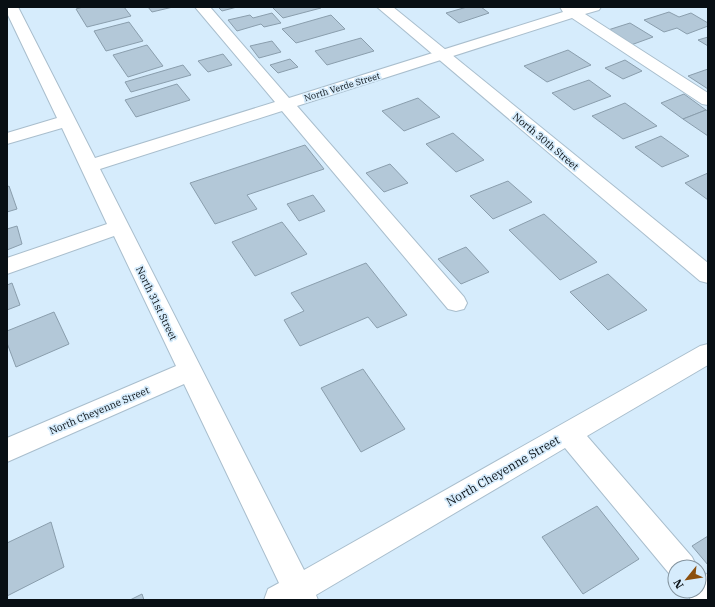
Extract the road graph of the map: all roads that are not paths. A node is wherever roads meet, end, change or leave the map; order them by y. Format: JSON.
{"nodes":[{"id":1,"x":11,"y":7,"type":"edge"},
{"id":2,"x":202,"y":7,"type":"edge"},
{"id":3,"x":384,"y":7,"type":"edge"},
{"id":4,"x":594,"y":7,"type":"edge"},
{"id":5,"x":570,"y":10,"type":"edge"},
{"id":6,"x":443,"y":55,"type":"junction"},
{"id":7,"x":708,"y":100,"type":"edge"},
{"id":8,"x":285,"y":104,"type":"junction"},
{"id":9,"x":67,"y":121,"type":"junction"},
{"id":10,"x":7,"y":139,"type":"edge"},
{"id":11,"x":90,"y":166,"type":"junction"},
{"id":12,"x":119,"y":227,"type":"junction"},
{"id":13,"x":7,"y":266,"type":"edge"},
{"id":14,"x":708,"y":275,"type":"edge"},
{"id":15,"x":456,"y":303,"type":"dead end"},
{"id":16,"x":708,"y":353,"type":"edge"},
{"id":17,"x":190,"y":371,"type":"junction"},
{"id":18,"x":568,"y":433,"type":"junction"},
{"id":19,"x":7,"y":450,"type":"edge"},
{"id":20,"x":675,"y":559,"type":"edge"},
{"id":21,"x":293,"y":596,"type":"edge"}],
"edges":[{"from":1,"to":9,"type":"street","name":"North 31st Street"},
{"from":2,"to":8,"type":"street"},
{"from":3,"to":6,"type":"street","name":"North 30th Street"},
{"from":4,"to":5,"type":"street","name":"North Verde Street"},
{"from":5,"to":6,"type":"street","name":"North Verde Street"},
{"from":5,"to":7,"type":"street"},
{"from":6,"to":8,"type":"street","name":"North Verde Street"},
{"from":6,"to":14,"type":"street","name":"North 30th Street"},
{"from":8,"to":11,"type":"street","name":"North Verde Street"},
{"from":8,"to":15,"type":"street"},
{"from":9,"to":10,"type":"street"},
{"from":9,"to":11,"type":"street","name":"North 31st Street"},
{"from":11,"to":12,"type":"street","name":"North 31st Street"},
{"from":12,"to":13,"type":"street"},
{"from":12,"to":17,"type":"street","name":"North 31st Street"},
{"from":16,"to":18,"type":"street","name":"North Cheyenne Street"},
{"from":17,"to":19,"type":"street","name":"North Cheyenne Street"},
{"from":17,"to":21,"type":"street","name":"North 31st Street"},
{"from":18,"to":20,"type":"street"},
{"from":18,"to":21,"type":"street","name":"North Cheyenne Street"}]}
